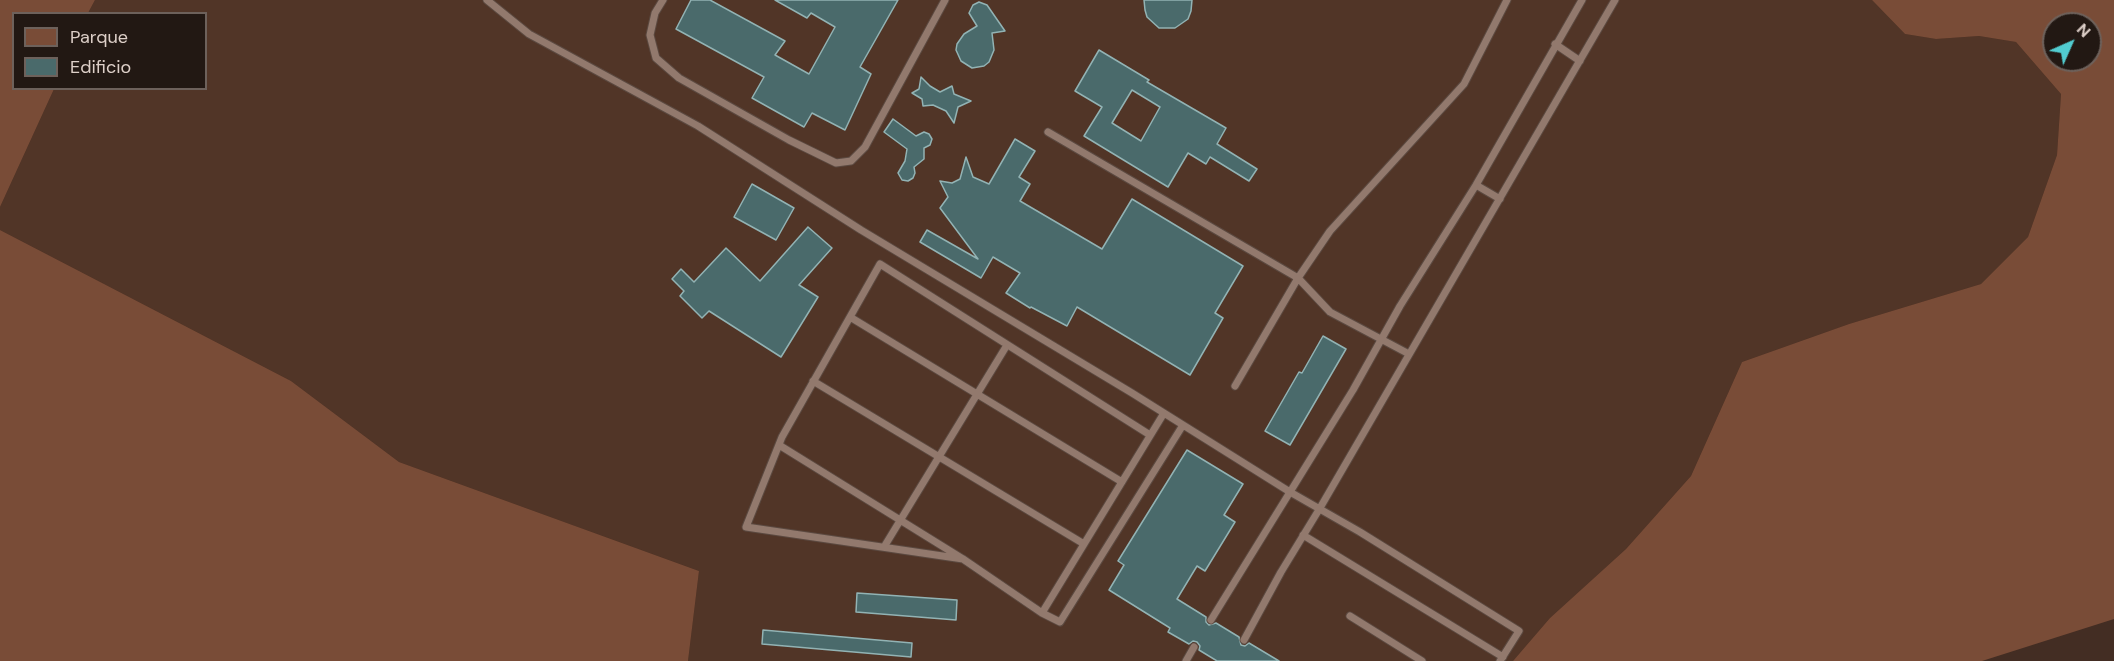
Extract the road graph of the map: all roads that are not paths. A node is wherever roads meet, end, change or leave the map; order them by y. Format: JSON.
{"nodes":[{"id":1,"x":486,"y":0,"type":"edge"},
{"id":2,"x":663,"y":0,"type":"edge"},
{"id":3,"x":945,"y":0,"type":"edge"},
{"id":4,"x":1507,"y":0,"type":"edge"},
{"id":5,"x":1582,"y":0,"type":"edge"},
{"id":6,"x":1615,"y":0,"type":"edge"},
{"id":7,"x":1555,"y":44,"type":"junction"},
{"id":8,"x":1580,"y":61,"type":"junction"},
{"id":9,"x":1048,"y":132,"type":"dead end"},
{"id":10,"x":1476,"y":185,"type":"junction"},
{"id":11,"x":1500,"y":199,"type":"junction"},
{"id":12,"x":1298,"y":278,"type":"junction"},
{"id":13,"x":850,"y":317,"type":"junction"},
{"id":14,"x":1381,"y":340,"type":"junction"},
{"id":15,"x":1007,"y":345,"type":"junction"},
{"id":16,"x":1409,"y":354,"type":"junction"},
{"id":17,"x":813,"y":381,"type":"junction"},
{"id":18,"x":1236,"y":386,"type":"dead end"},
{"id":19,"x":977,"y":394,"type":"junction"},
{"id":20,"x":1164,"y":413,"type":"junction"},
{"id":21,"x":1183,"y":425,"type":"junction"},
{"id":22,"x":1150,"y":435,"type":"junction"},
{"id":23,"x":778,"y":445,"type":"junction"},
{"id":24,"x":940,"y":457,"type":"junction"},
{"id":25,"x":1122,"y":482,"type":"junction"},
{"id":26,"x":1290,"y":492,"type":"junction"},
{"id":27,"x":1320,"y":508,"type":"junction"},
{"id":28,"x":900,"y":520,"type":"junction"},
{"id":29,"x":1303,"y":535,"type":"junction"},
{"id":30,"x":1084,"y":544,"type":"junction"},
{"id":31,"x":884,"y":547,"type":"junction"},
{"id":32,"x":963,"y":559,"type":"junction"},
{"id":33,"x":1042,"y":613,"type":"junction"},
{"id":34,"x":1350,"y":616,"type":"dead end"},
{"id":35,"x":1211,"y":620,"type":"dead end"},
{"id":36,"x":1244,"y":640,"type":"dead end"},
{"id":37,"x":1194,"y":647,"type":"dead end"},
{"id":38,"x":1502,"y":659,"type":"edge"},
{"id":39,"x":1186,"y":661,"type":"edge"},
{"id":40,"x":1422,"y":661,"type":"edge"}],
"edges":[{"from":1,"to":20,"type":"lane"},
{"from":2,"to":3,"type":"lane"},
{"from":4,"to":12,"type":"lane"},
{"from":5,"to":7,"type":"lane"},
{"from":6,"to":8,"type":"lane"},
{"from":7,"to":8,"type":"lane"},
{"from":7,"to":10,"type":"lane"},
{"from":8,"to":11,"type":"lane"},
{"from":9,"to":12,"type":"lane"},
{"from":10,"to":11,"type":"lane"},
{"from":10,"to":14,"type":"lane"},
{"from":11,"to":16,"type":"lane"},
{"from":12,"to":14,"type":"lane"},
{"from":12,"to":18,"type":"lane"},
{"from":13,"to":15,"type":"lane"},
{"from":13,"to":17,"type":"lane"},
{"from":13,"to":19,"type":"lane"},
{"from":14,"to":16,"type":"lane"},
{"from":14,"to":26,"type":"lane"},
{"from":15,"to":19,"type":"lane"},
{"from":15,"to":22,"type":"lane"},
{"from":16,"to":27,"type":"lane"},
{"from":17,"to":23,"type":"lane"},
{"from":17,"to":24,"type":"lane"},
{"from":19,"to":24,"type":"lane"},
{"from":19,"to":25,"type":"lane"},
{"from":20,"to":21,"type":"lane"},
{"from":20,"to":22,"type":"lane"},
{"from":21,"to":26,"type":"lane"},
{"from":21,"to":33,"type":"lane"},
{"from":22,"to":25,"type":"lane"},
{"from":23,"to":28,"type":"lane"},
{"from":23,"to":31,"type":"lane"},
{"from":24,"to":28,"type":"lane"},
{"from":24,"to":30,"type":"lane"},
{"from":25,"to":30,"type":"lane"},
{"from":26,"to":27,"type":"lane"},
{"from":26,"to":35,"type":"lane"},
{"from":27,"to":29,"type":"lane"},
{"from":27,"to":38,"type":"lane"},
{"from":28,"to":31,"type":"lane"},
{"from":28,"to":32,"type":"lane"},
{"from":29,"to":36,"type":"lane"},
{"from":29,"to":38,"type":"lane"},
{"from":30,"to":33,"type":"lane"},
{"from":31,"to":32,"type":"lane"},
{"from":32,"to":33,"type":"lane"},
{"from":34,"to":40,"type":"lane"},
{"from":37,"to":39,"type":"lane"}]}
